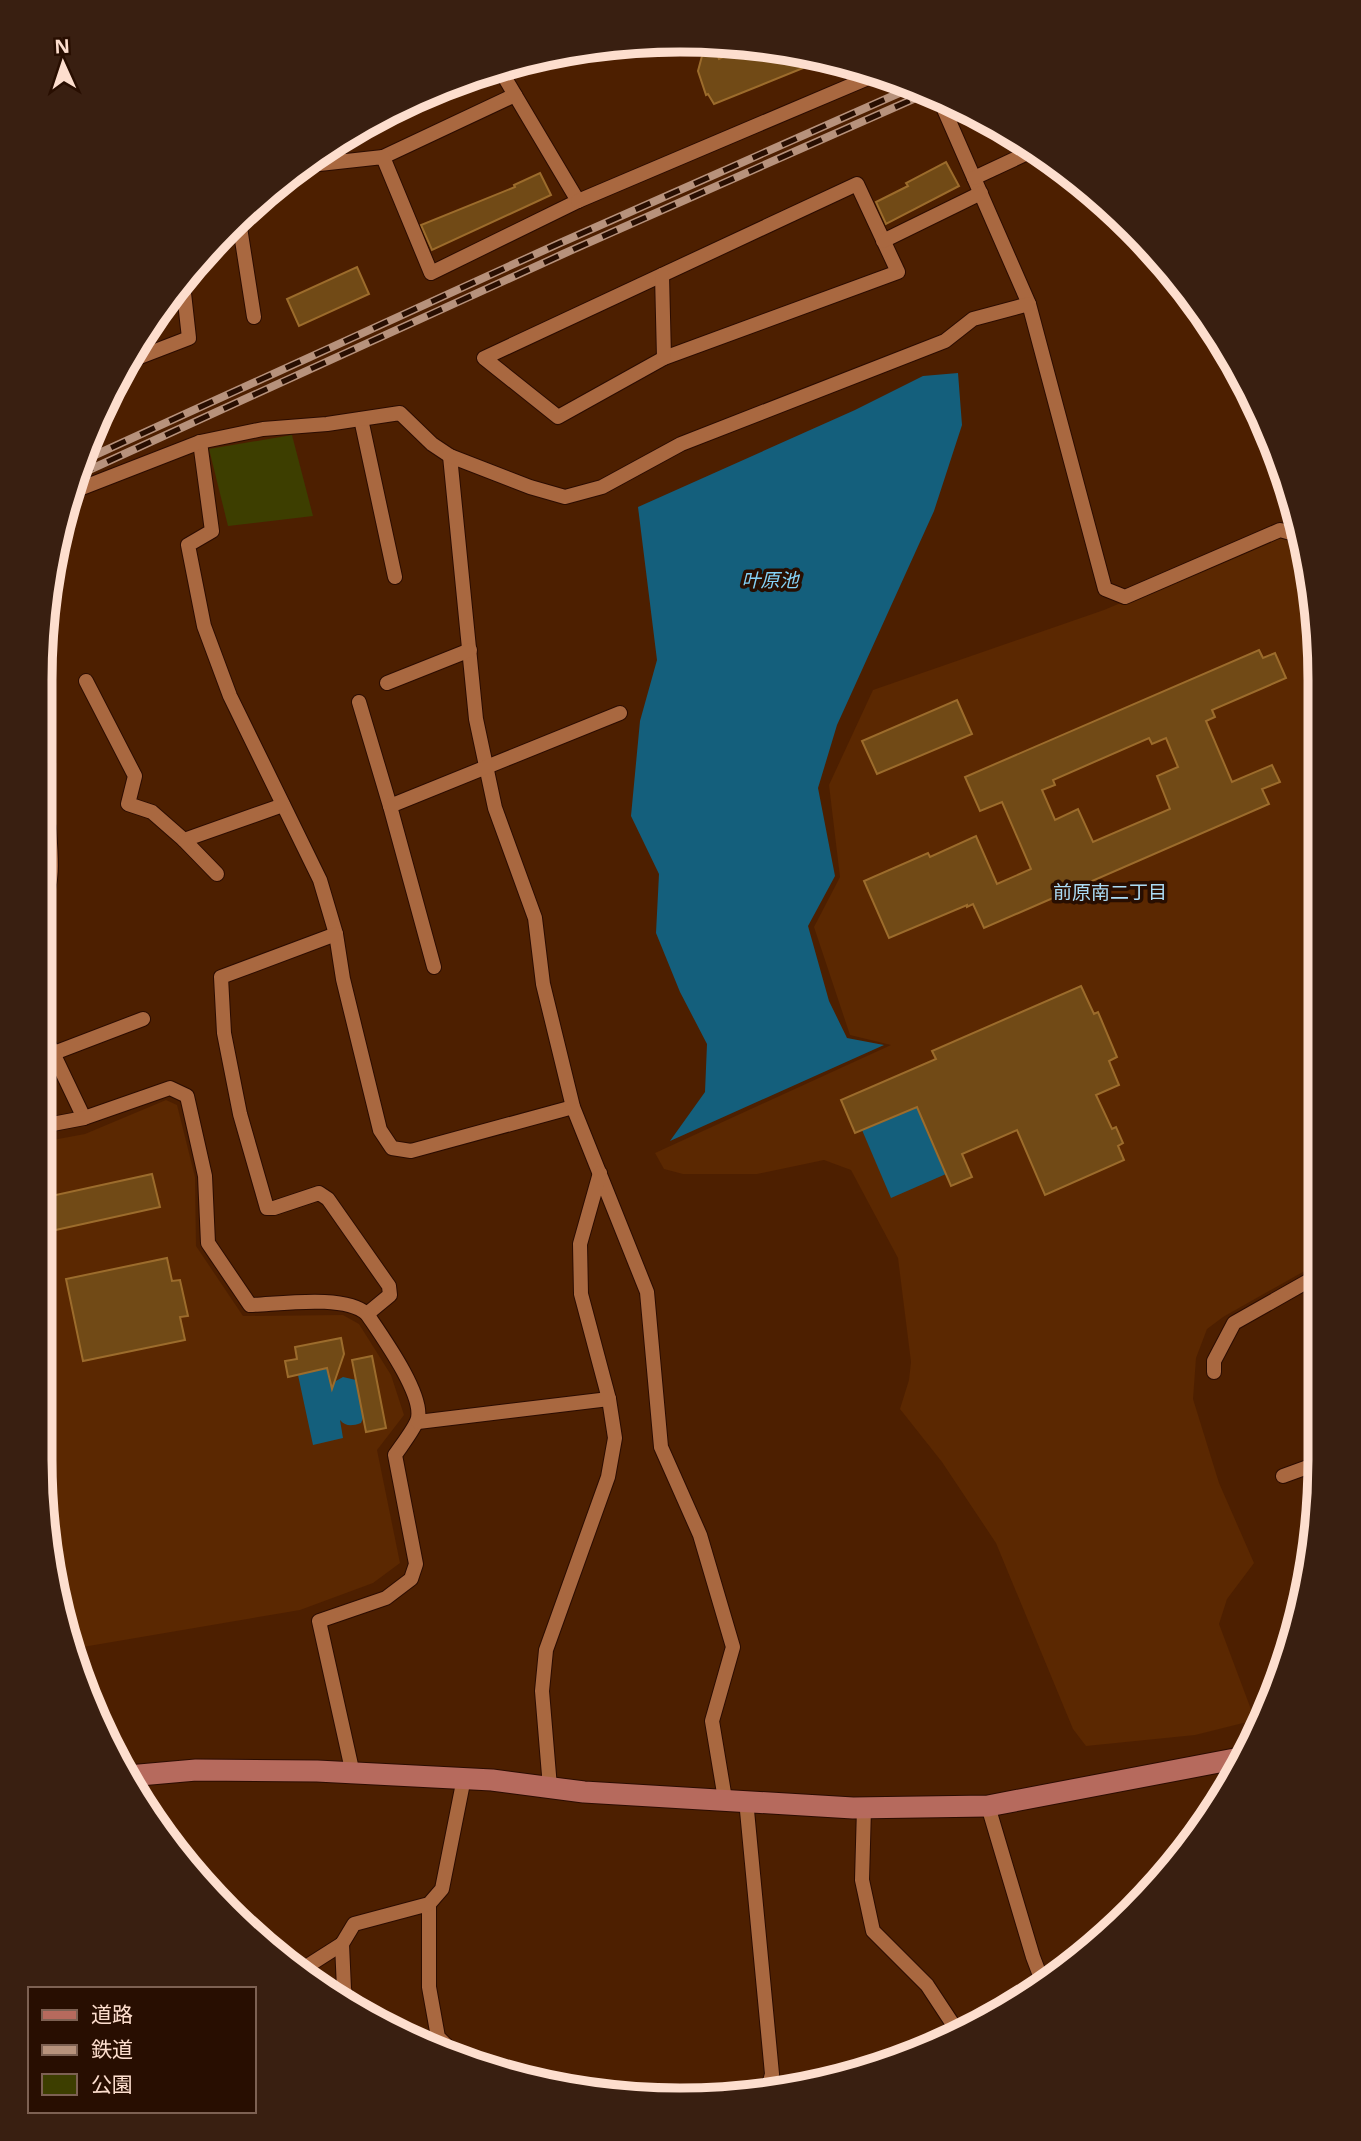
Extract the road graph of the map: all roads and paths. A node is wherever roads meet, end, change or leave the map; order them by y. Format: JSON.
{"nodes":[{"id":1,"x":505,"y":78,"type":"edge"},
{"id":2,"x":863,"y":80,"type":"edge"},
{"id":3,"x":515,"y":95,"type":"junction"},
{"id":4,"x":945,"y":111,"type":"edge"},
{"id":5,"x":1024,"y":155,"type":"edge"},
{"id":6,"x":383,"y":157,"type":"junction"},
{"id":7,"x":324,"y":163,"type":"edge"},
{"id":8,"x":974,"y":178,"type":"junction"},
{"id":9,"x":981,"y":193,"type":"junction"},
{"id":10,"x":578,"y":201,"type":"junction"},
{"id":11,"x":241,"y":232,"type":"edge"},
{"id":12,"x":883,"y":241,"type":"junction"},
{"id":13,"x":662,"y":275,"type":"junction"},
{"id":14,"x":184,"y":295,"type":"edge"},
{"id":15,"x":1029,"y":304,"type":"junction"},
{"id":16,"x":254,"y":317,"type":"dead end"},
{"id":17,"x":143,"y":356,"type":"edge"},
{"id":18,"x":664,"y":358,"type":"junction"},
{"id":19,"x":361,"y":419,"type":"junction"},
{"id":20,"x":200,"y":442,"type":"junction"},
{"id":21,"x":450,"y":456,"type":"junction"},
{"id":22,"x":83,"y":487,"type":"edge"},
{"id":23,"x":1290,"y":532,"type":"edge"},
{"id":24,"x":395,"y":577,"type":"dead end"},
{"id":25,"x":470,"y":650,"type":"junction"},
{"id":26,"x":86,"y":681,"type":"dead end"},
{"id":27,"x":387,"y":683,"type":"dead end"},
{"id":28,"x":359,"y":702,"type":"dead end"},
{"id":29,"x":620,"y":713,"type":"dead end"},
{"id":30,"x":488,"y":766,"type":"junction"},
{"id":31,"x":283,"y":805,"type":"junction"},
{"id":32,"x":390,"y":806,"type":"junction"},
{"id":33,"x":184,"y":841,"type":"junction"},
{"id":34,"x":217,"y":874,"type":"dead end"},
{"id":35,"x":336,"y":934,"type":"junction"},
{"id":36,"x":434,"y":967,"type":"dead end"},
{"id":37,"x":143,"y":1018,"type":"dead end"},
{"id":38,"x":52,"y":1049,"type":"edge"},
{"id":39,"x":54,"y":1053,"type":"junction"},
{"id":40,"x":573,"y":1107,"type":"junction"},
{"id":41,"x":85,"y":1118,"type":"junction"},
{"id":42,"x":52,"y":1124,"type":"edge"},
{"id":43,"x":600,"y":1173,"type":"junction"},
{"id":44,"x":1308,"y":1286,"type":"edge"},
{"id":45,"x":367,"y":1314,"type":"junction"},
{"id":46,"x":1214,"y":1372,"type":"dead end"},
{"id":47,"x":608,"y":1399,"type":"junction"},
{"id":48,"x":418,"y":1422,"type":"junction"},
{"id":49,"x":1308,"y":1467,"type":"edge"},
{"id":50,"x":1283,"y":1476,"type":"dead end"},
{"id":51,"x":1232,"y":1760,"type":"edge"},
{"id":52,"x":353,"y":1773,"type":"junction"},
{"id":53,"x":138,"y":1775,"type":"edge"},
{"id":54,"x":464,"y":1778,"type":"junction"},
{"id":55,"x":550,"y":1787,"type":"junction"},
{"id":56,"x":736,"y":1800,"type":"junction"},
{"id":57,"x":988,"y":1806,"type":"junction"},
{"id":58,"x":864,"y":1808,"type":"junction"},
{"id":59,"x":429,"y":1904,"type":"junction"},
{"id":60,"x":342,"y":1944,"type":"junction"},
{"id":61,"x":308,"y":1966,"type":"edge"},
{"id":62,"x":1040,"y":1975,"type":"edge"},
{"id":63,"x":345,"y":1991,"type":"edge"},
{"id":64,"x":954,"y":2026,"type":"edge"},
{"id":65,"x":443,"y":2042,"type":"edge"},
{"id":66,"x":770,"y":2082,"type":"edge"}],
"edges":[{"from":1,"to":3,"type":"street"},
{"from":2,"to":10,"type":"street"},
{"from":3,"to":6,"type":"street"},
{"from":3,"to":10,"type":"street"},
{"from":4,"to":8,"type":"street"},
{"from":5,"to":8,"type":"street"},
{"from":6,"to":7,"type":"street"},
{"from":6,"to":10,"type":"street"},
{"from":8,"to":9,"type":"street"},
{"from":9,"to":12,"type":"street"},
{"from":9,"to":15,"type":"street"},
{"from":11,"to":16,"type":"street"},
{"from":12,"to":13,"type":"street"},
{"from":12,"to":18,"type":"street"},
{"from":13,"to":18,"type":"street"},
{"from":13,"to":18,"type":"street"},
{"from":14,"to":17,"type":"street"},
{"from":15,"to":21,"type":"street"},
{"from":15,"to":23,"type":"street"},
{"from":19,"to":20,"type":"street"},
{"from":19,"to":21,"type":"street"},
{"from":19,"to":24,"type":"street"},
{"from":20,"to":22,"type":"street"},
{"from":20,"to":31,"type":"street"},
{"from":21,"to":25,"type":"street"},
{"from":25,"to":27,"type":"street"},
{"from":25,"to":30,"type":"street"},
{"from":26,"to":33,"type":"street"},
{"from":28,"to":32,"type":"street"},
{"from":29,"to":30,"type":"street"},
{"from":30,"to":32,"type":"street"},
{"from":30,"to":40,"type":"street"},
{"from":31,"to":33,"type":"street"},
{"from":31,"to":35,"type":"street"},
{"from":32,"to":36,"type":"street"},
{"from":33,"to":34,"type":"street"},
{"from":35,"to":40,"type":"street"},
{"from":35,"to":45,"type":"street"},
{"from":37,"to":39,"type":"street"},
{"from":38,"to":39,"type":"street"},
{"from":39,"to":41,"type":"street"},
{"from":40,"to":43,"type":"street"},
{"from":41,"to":42,"type":"street"},
{"from":41,"to":45,"type":"street"},
{"from":43,"to":47,"type":"street"},
{"from":43,"to":56,"type":"street"},
{"from":44,"to":46,"type":"street"},
{"from":45,"to":48,"type":"street"},
{"from":47,"to":48,"type":"street"},
{"from":47,"to":55,"type":"street"},
{"from":48,"to":52,"type":"street"},
{"from":49,"to":50,"type":"street"},
{"from":51,"to":57,"type":"street"},
{"from":52,"to":53,"type":"street"},
{"from":52,"to":54,"type":"street"},
{"from":54,"to":55,"type":"street"},
{"from":54,"to":59,"type":"street"},
{"from":55,"to":56,"type":"street"},
{"from":56,"to":58,"type":"street"},
{"from":56,"to":66,"type":"street"},
{"from":57,"to":58,"type":"street"},
{"from":57,"to":62,"type":"street"},
{"from":58,"to":64,"type":"street"},
{"from":59,"to":60,"type":"street"},
{"from":59,"to":65,"type":"street"},
{"from":60,"to":61,"type":"street"},
{"from":60,"to":63,"type":"street"}]}
